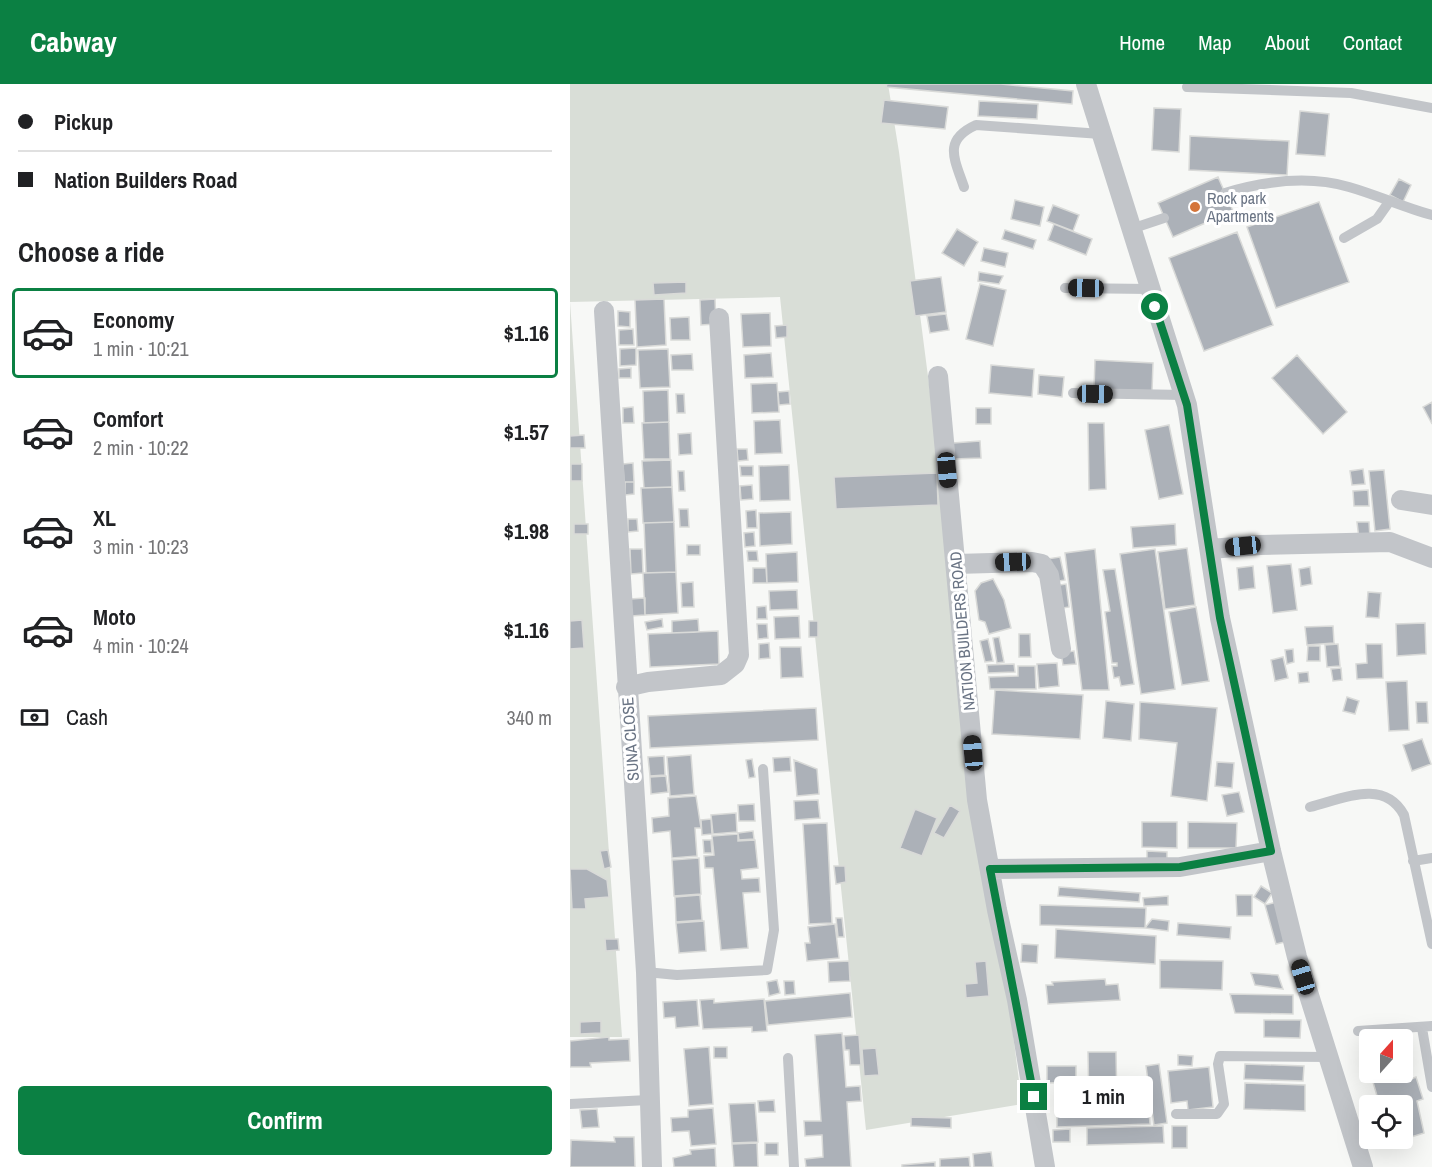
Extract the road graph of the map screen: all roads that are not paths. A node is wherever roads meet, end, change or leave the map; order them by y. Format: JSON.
{"nodes":[{"id":1,"x":1086,"y":84,"type":"edge"},
{"id":2,"x":1187,"y":87,"type":"dead end"},
{"id":3,"x":1432,"y":108,"type":"edge"},
{"id":4,"x":1101,"y":134,"type":"junction"},
{"id":5,"x":964,"y":187,"type":"dead end"},
{"id":6,"x":1225,"y":193,"type":"dead end"},
{"id":7,"x":1389,"y":202,"type":"junction"},
{"id":8,"x":1432,"y":215,"type":"edge"},
{"id":9,"x":1164,"y":218,"type":"dead end"},
{"id":10,"x":1131,"y":230,"type":"junction"},
{"id":11,"x":1344,"y":238,"type":"dead end"},
{"id":12,"x":1065,"y":288,"type":"dead end"},
{"id":13,"x":1150,"y":289,"type":"junction"},
{"id":14,"x":604,"y":311,"type":"dead end"},
{"id":15,"x":719,"y":318,"type":"dead end"},
{"id":16,"x":938,"y":376,"type":"dead end"},
{"id":17,"x":1073,"y":393,"type":"dead end"},
{"id":18,"x":1184,"y":395,"type":"junction"},
{"id":19,"x":1401,"y":500,"type":"dead end"},
{"id":20,"x":1432,"y":506,"type":"edge"},
{"id":21,"x":1210,"y":549,"type":"junction"},
{"id":22,"x":1432,"y":558,"type":"edge"},
{"id":23,"x":956,"y":564,"type":"junction"},
{"id":24,"x":1061,"y":649,"type":"dead end"},
{"id":25,"x":626,"y":687,"type":"junction"},
{"id":26,"x":763,"y":769,"type":"dead end"},
{"id":27,"x":1310,"y":807,"type":"dead end"},
{"id":28,"x":1271,"y":851,"type":"junction"},
{"id":29,"x":1432,"y":858,"type":"edge"},
{"id":30,"x":1413,"y":861,"type":"junction"},
{"id":31,"x":990,"y":869,"type":"junction"},
{"id":32,"x":1432,"y":944,"type":"edge"},
{"id":33,"x":646,"y":972,"type":"junction"},
{"id":34,"x":1427,"y":1027,"type":"edge"},
{"id":35,"x":1358,"y":1031,"type":"dead end"},
{"id":36,"x":1326,"y":1057,"type":"junction"},
{"id":37,"x":788,"y":1058,"type":"dead end"},
{"id":38,"x":1432,"y":1087,"type":"edge"},
{"id":39,"x":648,"y":1100,"type":"junction"},
{"id":40,"x":570,"y":1104,"type":"edge"},
{"id":41,"x":1176,"y":1114,"type":"dead end"},
{"id":42,"x":652,"y":1167,"type":"edge"},
{"id":43,"x":794,"y":1167,"type":"edge"},
{"id":44,"x":1046,"y":1167,"type":"edge"},
{"id":45,"x":1363,"y":1167,"type":"edge"}],
"edges":[{"from":1,"to":4,"type":"street"},
{"from":2,"to":3,"type":"lane"},
{"from":4,"to":5,"type":"lane"},
{"from":4,"to":10,"type":"street"},
{"from":6,"to":7,"type":"lane"},
{"from":7,"to":8,"type":"lane"},
{"from":7,"to":11,"type":"lane"},
{"from":9,"to":10,"type":"lane"},
{"from":10,"to":13,"type":"street"},
{"from":12,"to":13,"type":"lane"},
{"from":13,"to":18,"type":"street"},
{"from":14,"to":25,"type":"street","name":"SUNA CLOSE"},
{"from":15,"to":25,"type":"street"},
{"from":16,"to":23,"type":"street","name":"NATION BUILDERS ROAD"},
{"from":17,"to":18,"type":"lane"},
{"from":18,"to":21,"type":"street"},
{"from":19,"to":20,"type":"street"},
{"from":21,"to":22,"type":"street"},
{"from":21,"to":28,"type":"street"},
{"from":23,"to":24,"type":"street"},
{"from":23,"to":31,"type":"street","name":"NATION BUILDERS ROAD"},
{"from":25,"to":33,"type":"street","name":"SUNA CLOSE"},
{"from":26,"to":33,"type":"lane"},
{"from":27,"to":30,"type":"lane"},
{"from":28,"to":31,"type":"street"},
{"from":28,"to":36,"type":"street"},
{"from":29,"to":30,"type":"lane"},
{"from":30,"to":32,"type":"lane"},
{"from":31,"to":44,"type":"street","name":"NATION BUILDERS ROAD"},
{"from":33,"to":39,"type":"street","name":"SUNA CLOSE"},
{"from":34,"to":35,"type":"lane"},
{"from":34,"to":38,"type":"lane"},
{"from":36,"to":41,"type":"lane"},
{"from":36,"to":45,"type":"street"},
{"from":37,"to":43,"type":"lane"},
{"from":39,"to":40,"type":"lane"},
{"from":39,"to":42,"type":"street","name":"SUNA CLOSE"}]}
